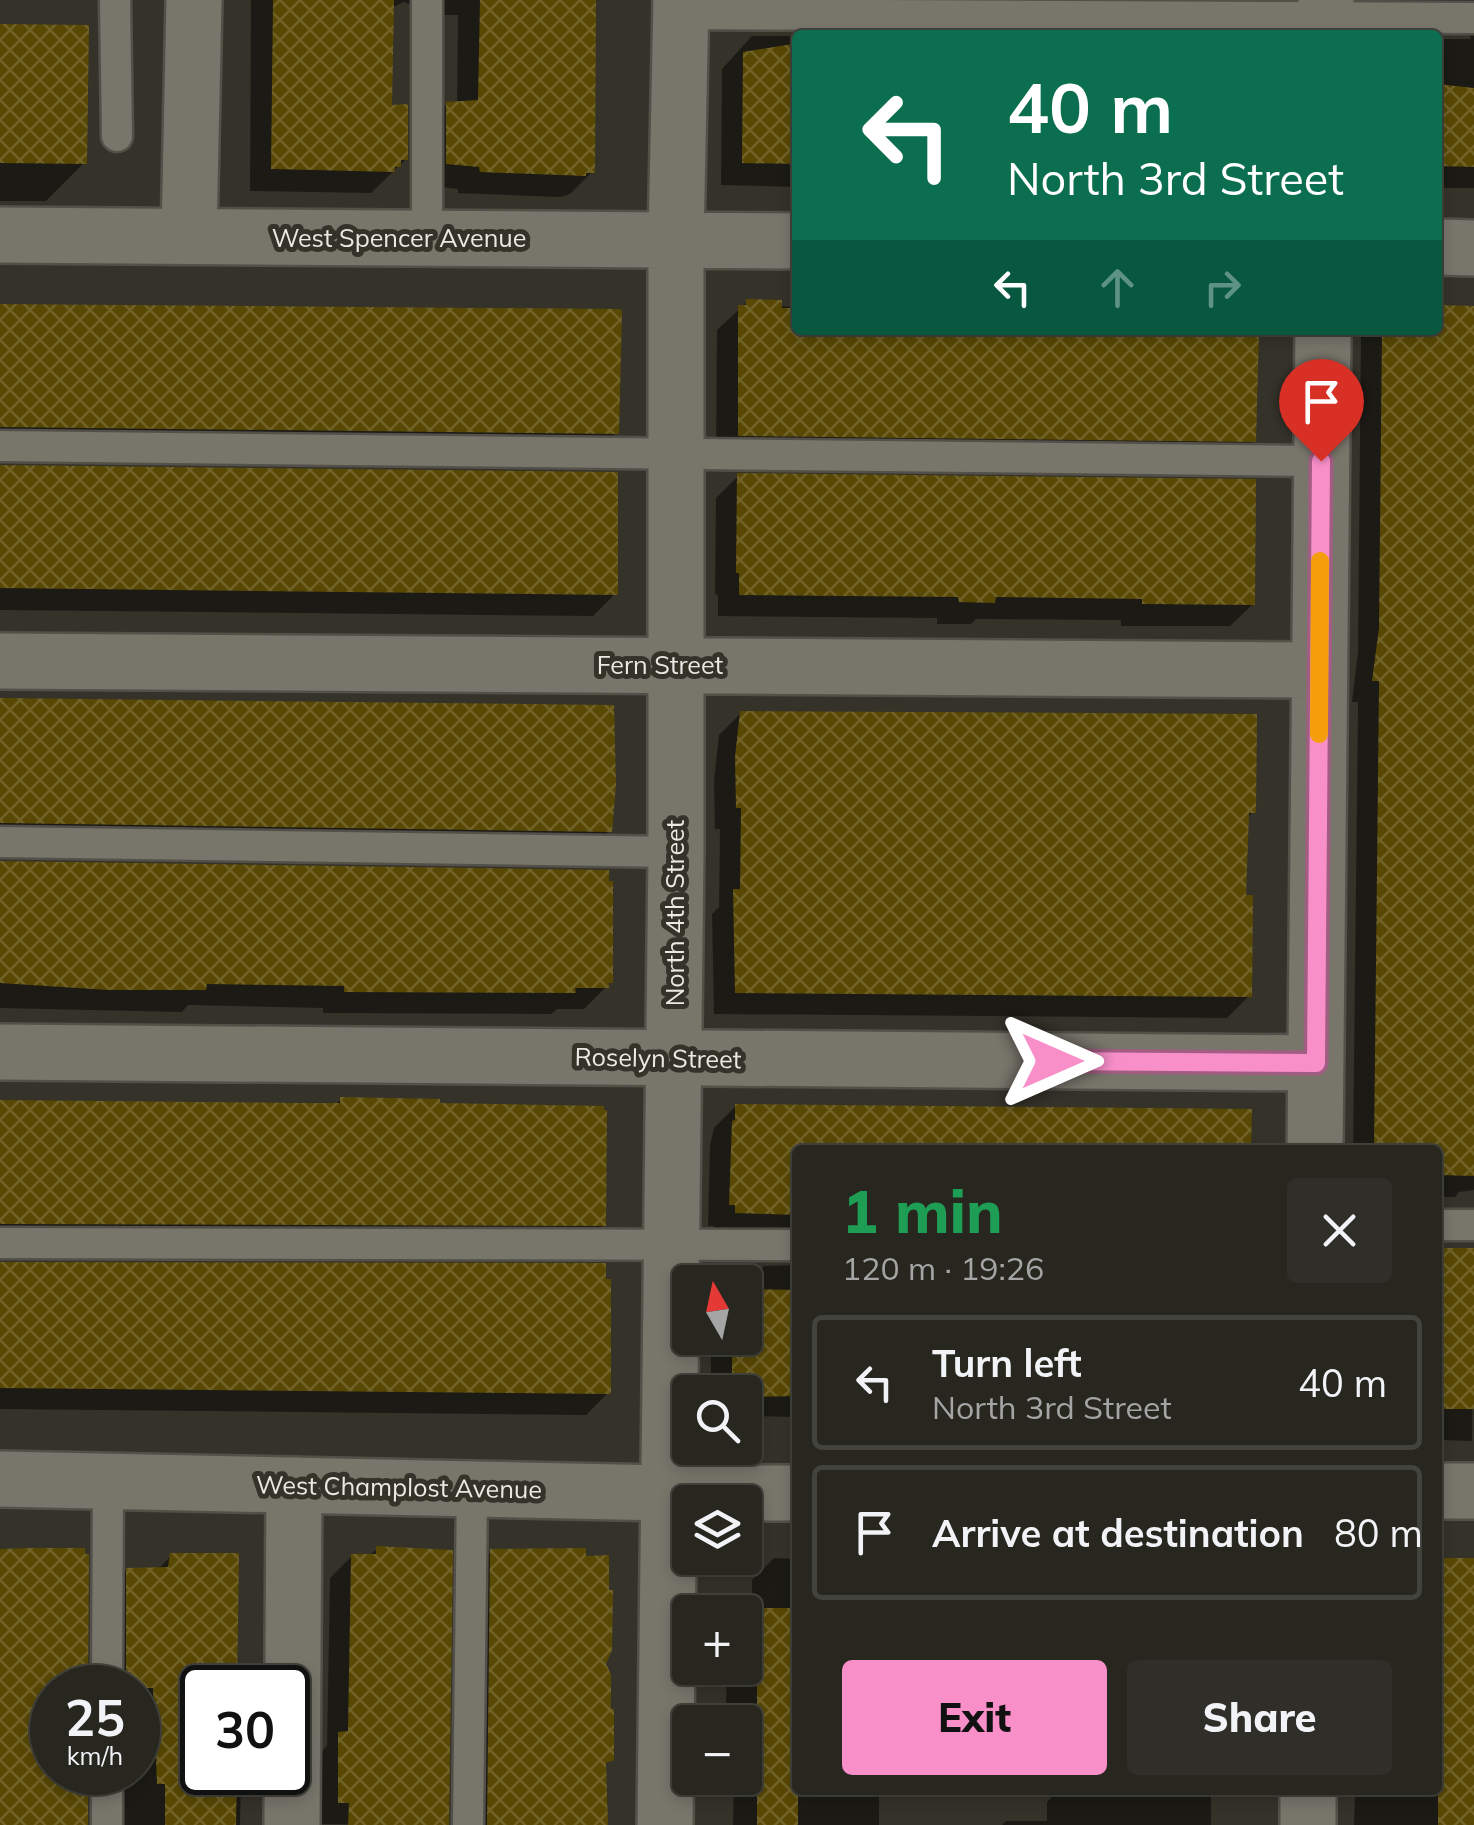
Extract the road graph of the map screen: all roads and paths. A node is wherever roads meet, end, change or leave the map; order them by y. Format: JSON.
{"nodes":[{"id":1,"x":116,"y":0,"type":"edge"},
{"id":2,"x":194,"y":0,"type":"edge"},
{"id":3,"x":427,"y":0,"type":"edge"},
{"id":4,"x":681,"y":7,"type":"edge"},
{"id":5,"x":1326,"y":17,"type":"edge"},
{"id":6,"x":1474,"y":18,"type":"edge"},
{"id":7,"x":117,"y":136,"type":"dead end"},
{"id":8,"x":0,"y":235,"type":"edge"},
{"id":9,"x":189,"y":236,"type":"junction"},
{"id":10,"x":426,"y":238,"type":"junction"},
{"id":11,"x":676,"y":240,"type":"junction"},
{"id":12,"x":792,"y":241,"type":"edge"},
{"id":13,"x":1442,"y":247,"type":"edge"},
{"id":14,"x":1474,"y":248,"type":"edge"},
{"id":15,"x":1323,"y":335,"type":"edge"},
{"id":16,"x":0,"y":446,"type":"edge"},
{"id":17,"x":676,"y":455,"type":"junction"},
{"id":18,"x":1321,"y":461,"type":"junction"},
{"id":19,"x":0,"y":661,"type":"edge"},
{"id":20,"x":676,"y":665,"type":"junction"},
{"id":21,"x":1319,"y":670,"type":"junction"},
{"id":22,"x":0,"y":842,"type":"edge"},
{"id":23,"x":676,"y":852,"type":"junction"},
{"id":24,"x":0,"y":1052,"type":"edge"},
{"id":25,"x":674,"y":1058,"type":"junction"},
{"id":26,"x":1316,"y":1063,"type":"junction"},
{"id":27,"x":1314,"y":1145,"type":"edge"},
{"id":28,"x":1442,"y":1225,"type":"edge"},
{"id":29,"x":1474,"y":1226,"type":"edge"},
{"id":30,"x":0,"y":1243,"type":"edge"},
{"id":31,"x":672,"y":1243,"type":"junction"},
{"id":32,"x":792,"y":1245,"type":"edge"},
{"id":33,"x":0,"y":1479,"type":"edge"},
{"id":34,"x":108,"y":1481,"type":"junction"},
{"id":35,"x":294,"y":1485,"type":"junction"},
{"id":36,"x":472,"y":1489,"type":"junction"},
{"id":37,"x":1442,"y":1491,"type":"edge"},
{"id":38,"x":1474,"y":1491,"type":"edge"},
{"id":39,"x":792,"y":1492,"type":"edge"},
{"id":40,"x":667,"y":1493,"type":"junction"},
{"id":41,"x":107,"y":1665,"type":"edge"},
{"id":42,"x":107,"y":1795,"type":"edge"},
{"id":43,"x":1308,"y":1795,"type":"edge"},
{"id":44,"x":107,"y":1825,"type":"edge"},
{"id":45,"x":292,"y":1825,"type":"edge"},
{"id":46,"x":468,"y":1825,"type":"edge"},
{"id":47,"x":665,"y":1825,"type":"edge"},
{"id":48,"x":1308,"y":1825,"type":"edge"}],
"edges":[{"from":1,"to":7,"type":"lane"},
{"from":2,"to":9,"type":"street"},
{"from":3,"to":10,"type":"lane"},
{"from":4,"to":5,"type":"lane"},
{"from":4,"to":11,"type":"street","name":"North 4th Street"},
{"from":5,"to":6,"type":"lane"},
{"from":8,"to":9,"type":"street","name":"West Spencer Avenue"},
{"from":9,"to":10,"type":"street","name":"West Spencer Avenue"},
{"from":10,"to":11,"type":"street","name":"West Spencer Avenue"},
{"from":11,"to":12,"type":"street","name":"West Spencer Avenue"},
{"from":11,"to":17,"type":"street","name":"North 4th Street"},
{"from":13,"to":14,"type":"street"},
{"from":15,"to":18,"type":"street"},
{"from":16,"to":17,"type":"lane"},
{"from":17,"to":18,"type":"lane"},
{"from":17,"to":20,"type":"street","name":"North 4th Street"},
{"from":18,"to":21,"type":"street"},
{"from":19,"to":20,"type":"street","name":"Fern Street"},
{"from":20,"to":21,"type":"street","name":"Fern Street"},
{"from":20,"to":23,"type":"street","name":"North 4th Street"},
{"from":21,"to":26,"type":"street"},
{"from":22,"to":23,"type":"lane"},
{"from":23,"to":25,"type":"street","name":"North 4th Street"},
{"from":24,"to":25,"type":"street","name":"Roselyn Street"},
{"from":25,"to":26,"type":"street","name":"Roselyn Street"},
{"from":25,"to":31,"type":"street","name":"North 4th Street"},
{"from":26,"to":27,"type":"street"},
{"from":28,"to":29,"type":"lane"},
{"from":30,"to":31,"type":"lane"},
{"from":31,"to":32,"type":"lane"},
{"from":31,"to":40,"type":"street","name":"North 4th Street"},
{"from":33,"to":34,"type":"street","name":"West Champlost Avenue"},
{"from":34,"to":35,"type":"street","name":"West Champlost Avenue"},
{"from":34,"to":41,"type":"lane"},
{"from":35,"to":36,"type":"street","name":"West Champlost Avenue"},
{"from":35,"to":45,"type":"street"},
{"from":36,"to":40,"type":"street","name":"West Champlost Avenue"},
{"from":36,"to":46,"type":"lane"},
{"from":37,"to":38,"type":"street"},
{"from":39,"to":40,"type":"street","name":"West Champlost Avenue"},
{"from":40,"to":47,"type":"street","name":"North 4th Street"},
{"from":42,"to":44,"type":"lane"},
{"from":43,"to":48,"type":"street"}]}
